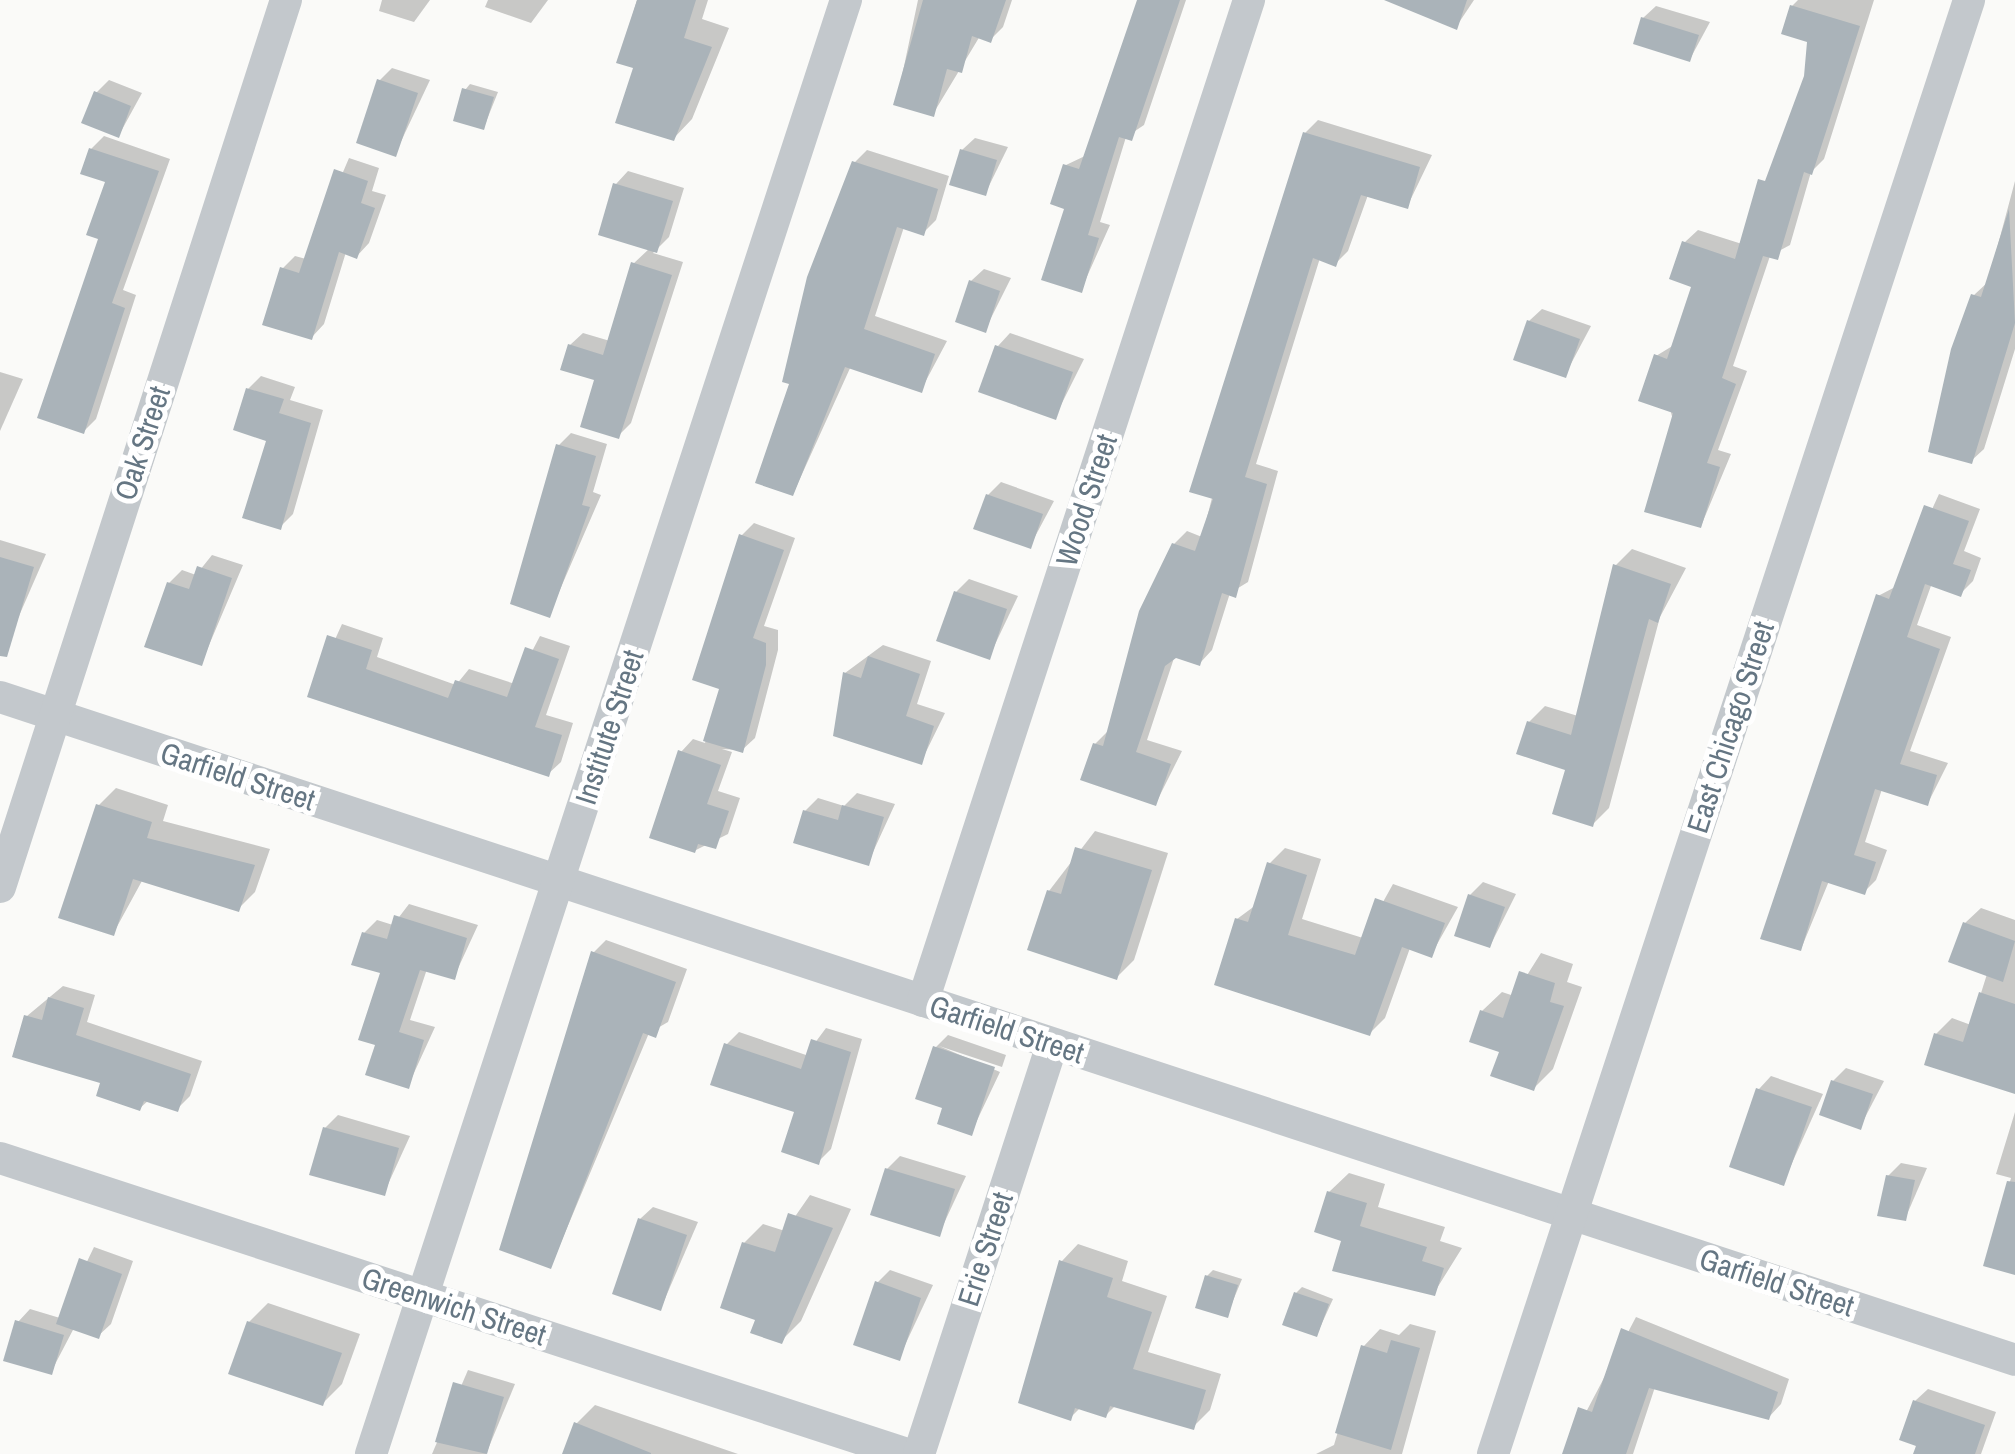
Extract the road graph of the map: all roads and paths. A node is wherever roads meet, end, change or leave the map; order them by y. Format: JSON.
{"nodes":[{"id":1,"x":286,"y":0,"type":"edge"},
{"id":2,"x":846,"y":0,"type":"edge"},
{"id":3,"x":1249,"y":0,"type":"edge"},
{"id":4,"x":1968,"y":0,"type":"edge"},
{"id":5,"x":0,"y":697,"type":"edge"},
{"id":6,"x":53,"y":714,"type":"junction"},
{"id":7,"x":558,"y":881,"type":"junction"},
{"id":8,"x":0,"y":887,"type":"edge"},
{"id":9,"x":922,"y":1001,"type":"junction"},
{"id":10,"x":1052,"y":1044,"type":"junction"},
{"id":11,"x":0,"y":1158,"type":"edge"},
{"id":12,"x":1570,"y":1214,"type":"junction"},
{"id":13,"x":423,"y":1296,"type":"junction"},
{"id":14,"x":2015,"y":1360,"type":"edge"},
{"id":15,"x":371,"y":1454,"type":"edge"},
{"id":16,"x":907,"y":1454,"type":"edge"},
{"id":17,"x":918,"y":1454,"type":"edge"},
{"id":18,"x":1493,"y":1454,"type":"edge"}],
"edges":[{"from":1,"to":6,"type":"street","name":"Oak Street"},
{"from":2,"to":7,"type":"street","name":"Institute Street"},
{"from":3,"to":9,"type":"street","name":"Wood Street"},
{"from":4,"to":12,"type":"street","name":"East Chicago Street"},
{"from":5,"to":6,"type":"street","name":"Garfield Street"},
{"from":6,"to":7,"type":"street","name":"Garfield Street"},
{"from":6,"to":8,"type":"street","name":"Oak Street"},
{"from":7,"to":9,"type":"street","name":"Garfield Street"},
{"from":7,"to":13,"type":"street","name":"Institute Street"},
{"from":9,"to":10,"type":"street","name":"Garfield Street"},
{"from":10,"to":12,"type":"street","name":"Garfield Street"},
{"from":10,"to":17,"type":"street","name":"Erie Street"},
{"from":11,"to":13,"type":"street","name":"Greenwich Street"},
{"from":12,"to":14,"type":"street","name":"Garfield Street"},
{"from":12,"to":18,"type":"street","name":"East Chicago Street"},
{"from":13,"to":15,"type":"street","name":"Institute Street"},
{"from":13,"to":16,"type":"street","name":"Greenwich Street"}]}
